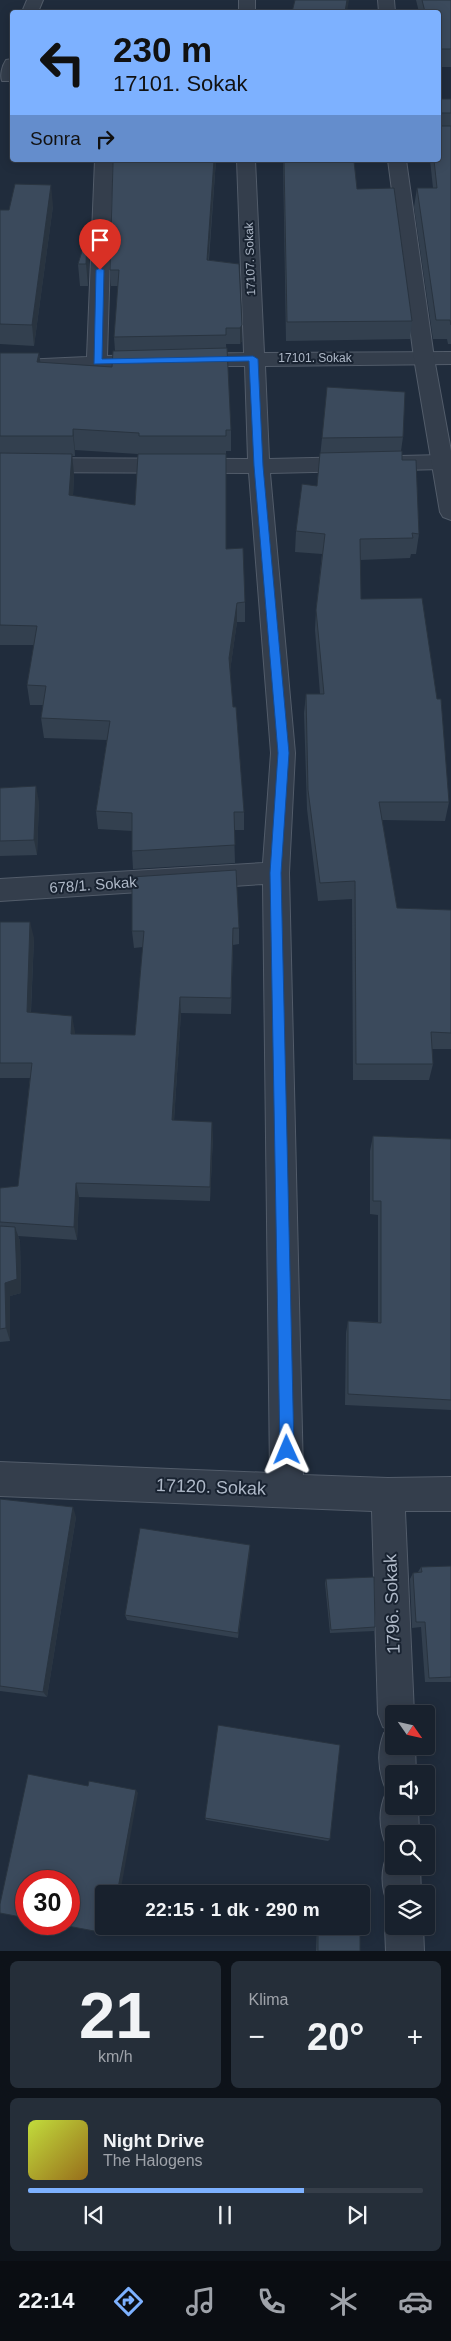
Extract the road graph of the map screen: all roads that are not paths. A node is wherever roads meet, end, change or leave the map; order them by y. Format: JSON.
{"nodes":[{"id":1,"x":104,"y":162,"type":"edge"},
{"id":2,"x":246,"y":162,"type":"edge"},
{"id":3,"x":397,"y":162,"type":"edge"},
{"id":4,"x":424,"y":358,"type":"junction"},
{"id":5,"x":451,"y":358,"type":"edge"},
{"id":6,"x":253,"y":359,"type":"junction"},
{"id":7,"x":97,"y":362,"type":"junction"},
{"id":8,"x":0,"y":368,"type":"edge"},
{"id":9,"x":443,"y":462,"type":"junction"},
{"id":10,"x":0,"y":465,"type":"edge"},
{"id":11,"x":259,"y":466,"type":"junction"},
{"id":12,"x":451,"y":512,"type":"edge"},
{"id":13,"x":276,"y":873,"type":"junction"},
{"id":14,"x":0,"y":890,"type":"edge"},
{"id":15,"x":0,"y":1479,"type":"edge"},
{"id":16,"x":288,"y":1490,"type":"junction"},
{"id":17,"x":451,"y":1494,"type":"edge"},
{"id":18,"x":388,"y":1495,"type":"junction"},
{"id":19,"x":396,"y":1705,"type":"edge"},
{"id":20,"x":404,"y":1935,"type":"edge"},
{"id":21,"x":404,"y":1951,"type":"edge"}],
"edges":[{"from":1,"to":7,"type":"street"},
{"from":2,"to":6,"type":"street","name":"17107. Sokak"},
{"from":3,"to":4,"type":"street"},
{"from":4,"to":5,"type":"street","name":"17101. Sokak"},
{"from":4,"to":6,"type":"street","name":"17101. Sokak"},
{"from":4,"to":9,"type":"street"},
{"from":6,"to":7,"type":"street","name":"17101. Sokak"},
{"from":6,"to":11,"type":"street","name":"17107. Sokak"},
{"from":7,"to":8,"type":"street","name":"17101. Sokak"},
{"from":9,"to":11,"type":"street"},
{"from":9,"to":12,"type":"street"},
{"from":10,"to":11,"type":"street"},
{"from":11,"to":13,"type":"street","name":"17107. Sokak"},
{"from":13,"to":14,"type":"street","name":"678/1. Sokak"},
{"from":13,"to":16,"type":"street","name":"17107. Sokak"},
{"from":15,"to":16,"type":"street","name":"17120. Sokak"},
{"from":16,"to":18,"type":"street","name":"17120. Sokak"},
{"from":17,"to":18,"type":"street","name":"17120. Sokak"},
{"from":18,"to":19,"type":"street","name":"1796. Sokak"},
{"from":20,"to":21,"type":"street"}]}
